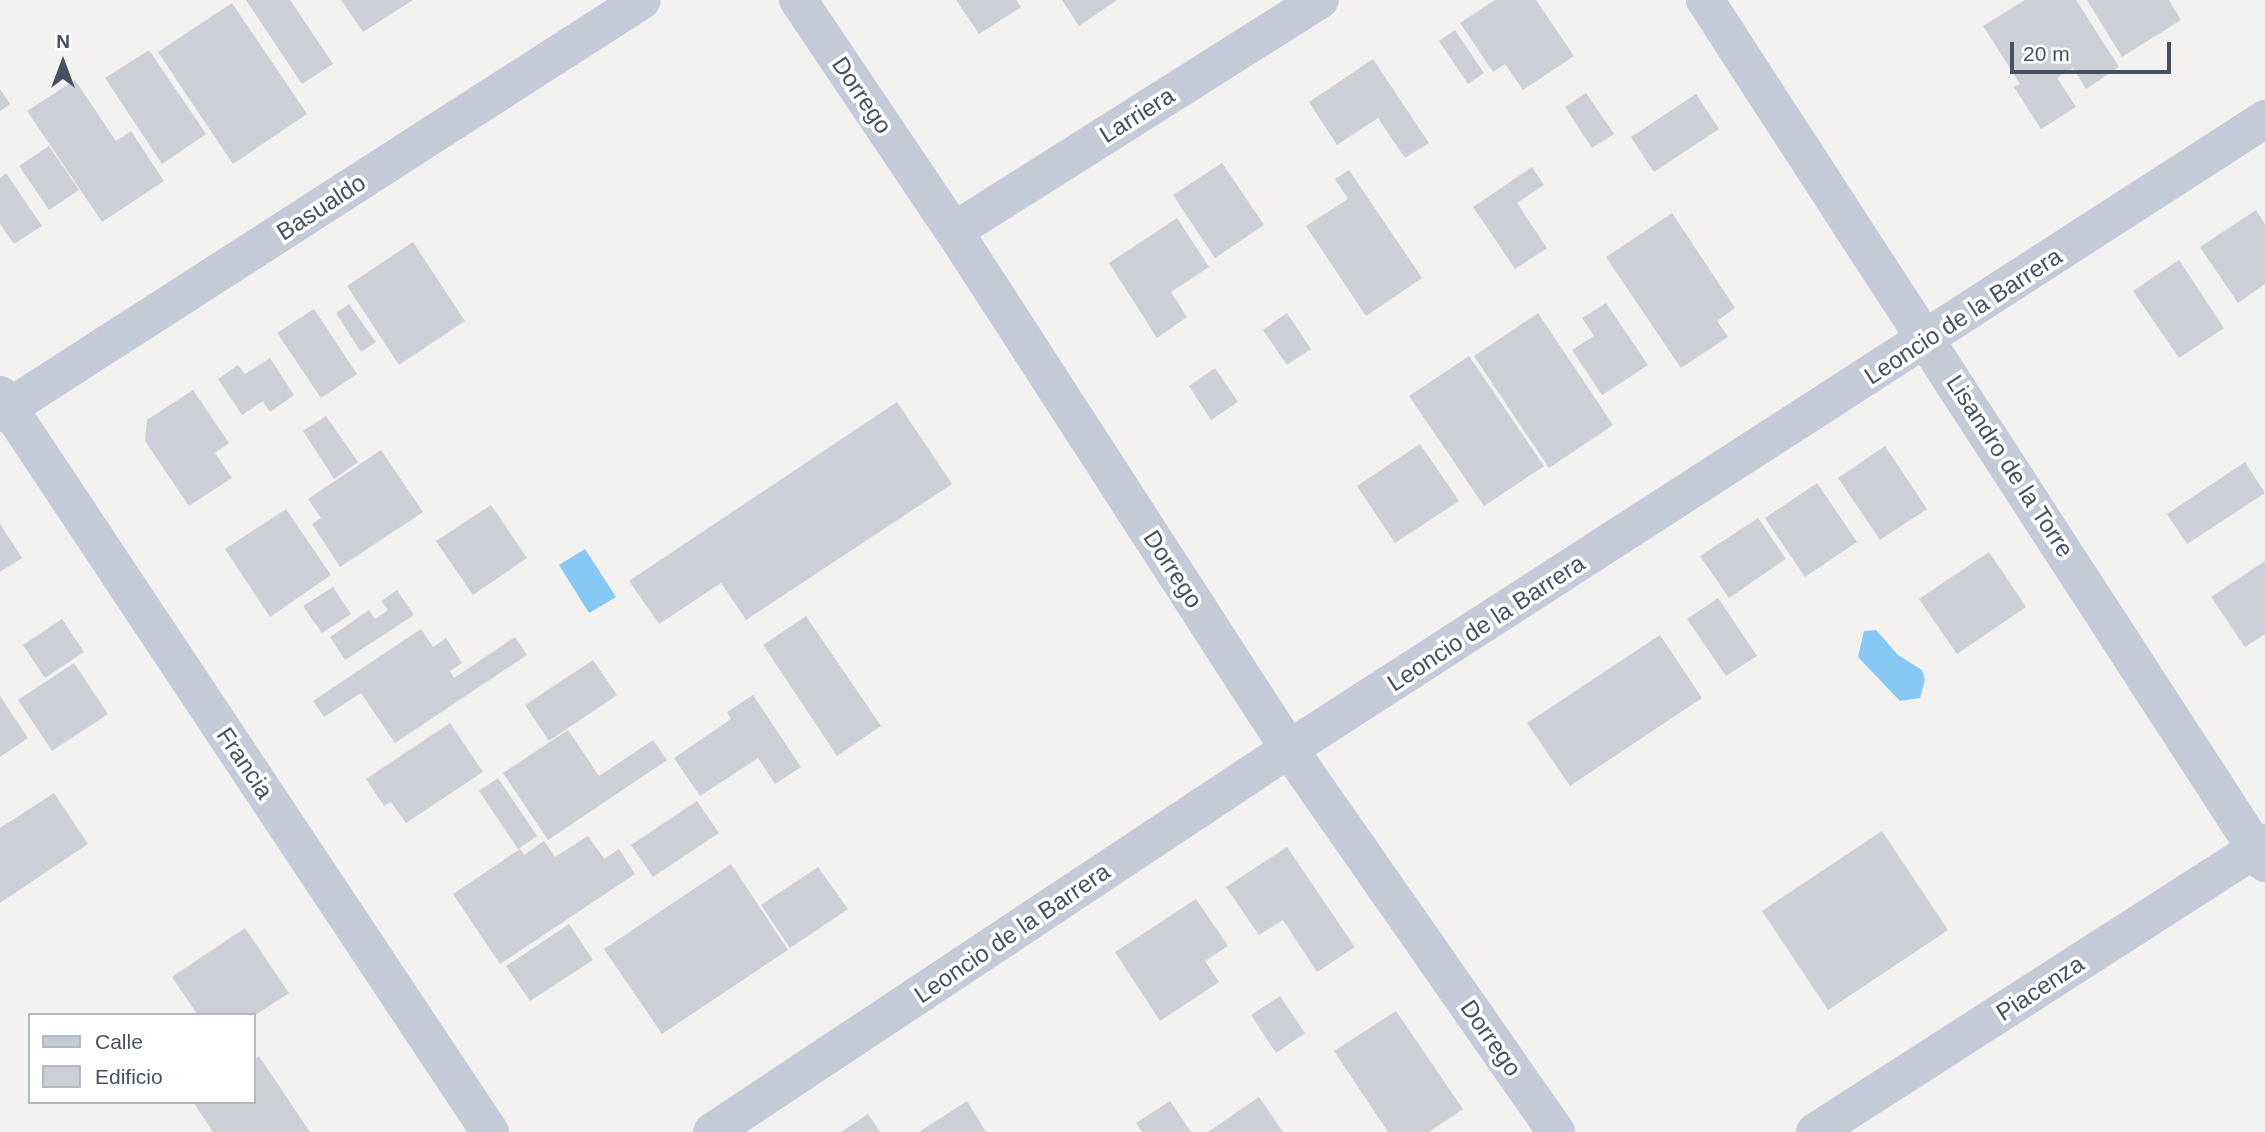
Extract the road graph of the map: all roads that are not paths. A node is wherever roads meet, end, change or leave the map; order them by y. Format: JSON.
{"nodes":[{"id":1,"x":642,"y":0,"type":"edge"},
{"id":2,"x":798,"y":0,"type":"edge"},
{"id":3,"x":1321,"y":0,"type":"edge"},
{"id":4,"x":1705,"y":0,"type":"edge"},
{"id":5,"x":2265,"y":119,"type":"edge"},
{"id":6,"x":954,"y":231,"type":"junction"},
{"id":7,"x":1929,"y":340,"type":"junction"},
{"id":8,"x":3,"y":405,"type":"edge"},
{"id":9,"x":1289,"y":749,"type":"junction"},
{"id":10,"x":2262,"y":852,"type":"edge"},
{"id":11,"x":490,"y":1132,"type":"edge"},
{"id":12,"x":712,"y":1132,"type":"edge"},
{"id":13,"x":1556,"y":1132,"type":"edge"},
{"id":14,"x":1815,"y":1132,"type":"edge"}],
"edges":[{"from":1,"to":8,"type":"street","name":"Basualdo"},
{"from":2,"to":6,"type":"street","name":"Dorrego"},
{"from":3,"to":6,"type":"street","name":"Larriera"},
{"from":4,"to":7,"type":"street","name":"Lisandro de la Torre"},
{"from":5,"to":7,"type":"street","name":"Leoncio de la Barrera"},
{"from":6,"to":9,"type":"street","name":"Dorrego"},
{"from":7,"to":9,"type":"street","name":"Leoncio de la Barrera"},
{"from":7,"to":10,"type":"street","name":"Lisandro de la Torre"},
{"from":8,"to":11,"type":"street","name":"Francia"},
{"from":9,"to":12,"type":"street","name":"Leoncio de la Barrera"},
{"from":9,"to":13,"type":"street","name":"Dorrego"},
{"from":10,"to":14,"type":"street","name":"Piacenza"}]}
